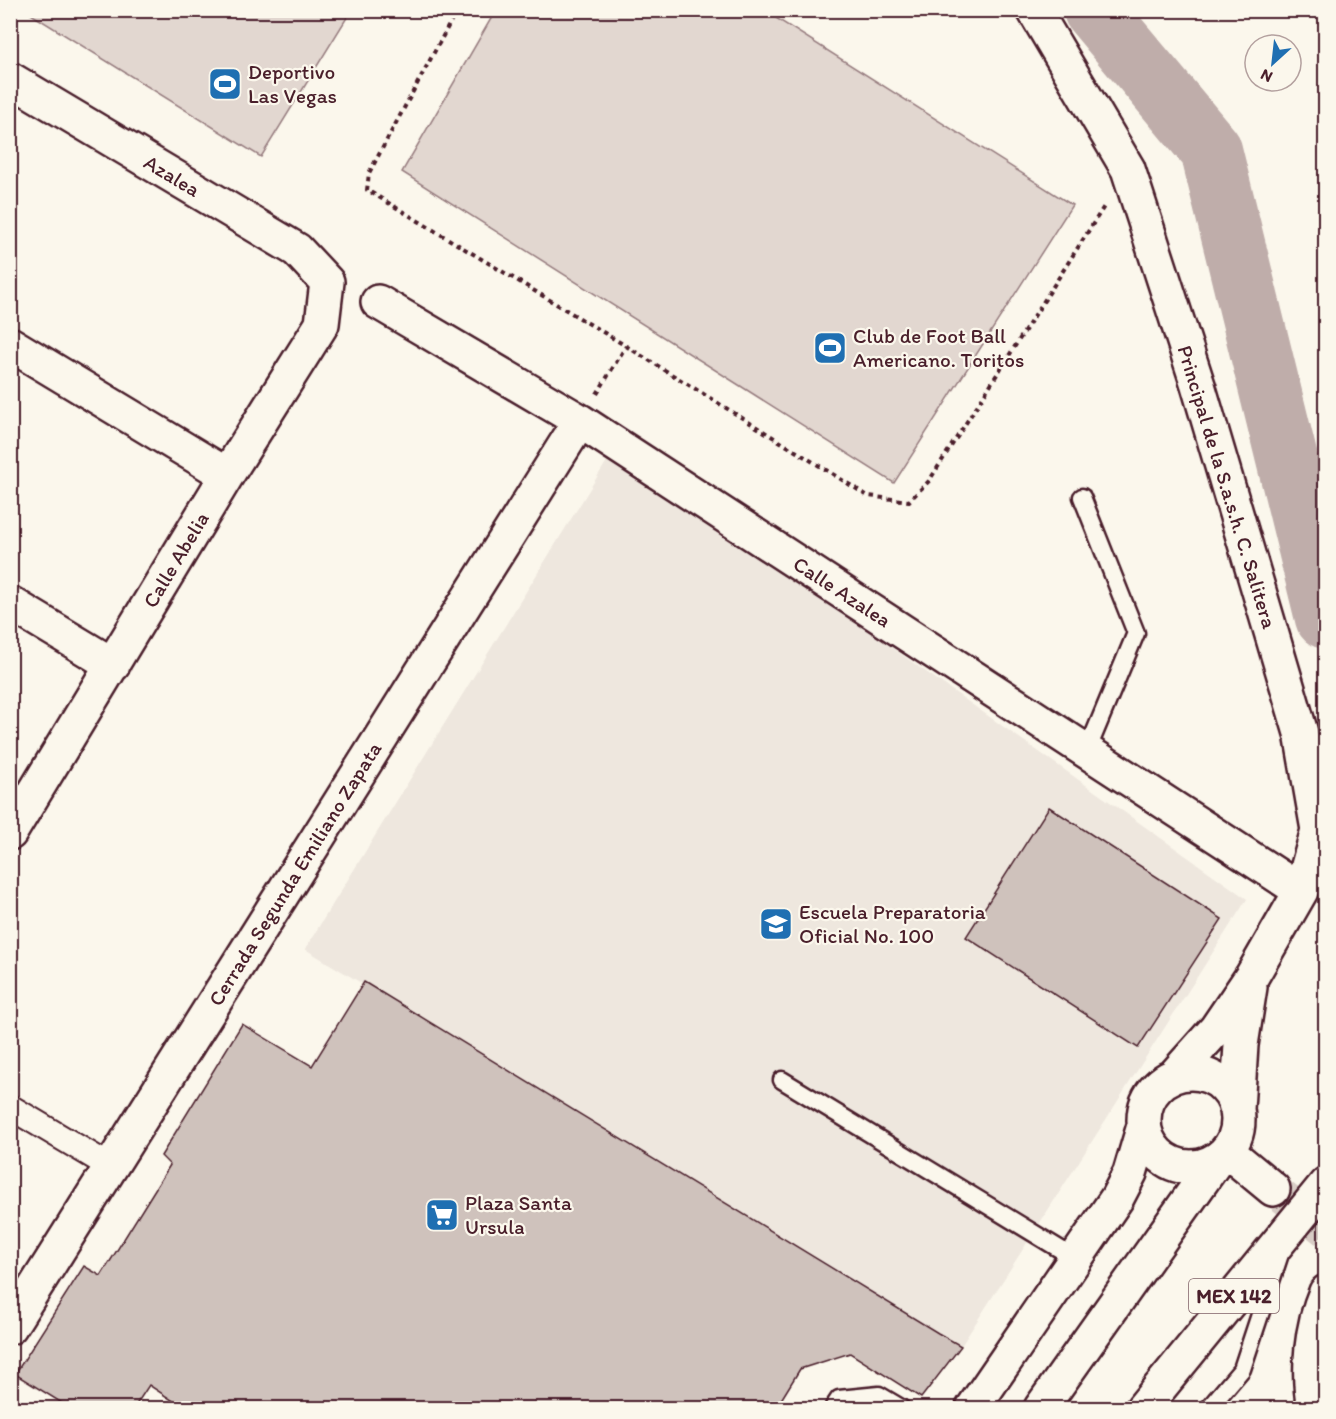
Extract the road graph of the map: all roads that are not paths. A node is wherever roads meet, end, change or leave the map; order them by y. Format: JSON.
{"nodes":[{"id":1,"x":1034,"y":10,"type":"edge"},
{"id":2,"x":10,"y":79,"type":"edge"},
{"id":3,"x":327,"y":282,"type":"joint"},
{"id":4,"x":378,"y":302,"type":"dead end"},
{"id":5,"x":10,"y":344,"type":"edge"},
{"id":6,"x":580,"y":421,"type":"junction"},
{"id":7,"x":227,"y":476,"type":"junction"},
{"id":8,"x":1082,"y":497,"type":"dead end"},
{"id":9,"x":10,"y":603,"type":"edge"},
{"id":10,"x":113,"y":665,"type":"junction"},
{"id":11,"x":1087,"y":751,"type":"junction"},
{"id":12,"x":10,"y":833,"type":"edge"},
{"id":13,"x":1301,"y":891,"type":"junction"},
{"id":14,"x":1252,"y":976,"type":"junction"},
{"id":15,"x":1174,"y":1076,"type":"junction"},
{"id":16,"x":782,"y":1080,"type":"dead end"},
{"id":17,"x":10,"y":1107,"type":"edge"},
{"id":18,"x":1237,"y":1109,"type":"junction"},
{"id":19,"x":1143,"y":1129,"type":"junction"},
{"id":20,"x":1210,"y":1160,"type":"junction"},
{"id":21,"x":111,"y":1167,"type":"junction"},
{"id":22,"x":1326,"y":1184,"type":"edge"},
{"id":23,"x":1274,"y":1189,"type":"tunnel mouth"},
{"id":24,"x":1101,"y":1222,"type":"junction"},
{"id":25,"x":1287,"y":1230,"type":"junction"},
{"id":26,"x":1076,"y":1258,"type":"junction"},
{"id":27,"x":1326,"y":1292,"type":"edge"},
{"id":28,"x":10,"y":1328,"type":"edge"},
{"id":29,"x":982,"y":1405,"type":"edge"},
{"id":30,"x":833,"y":1408,"type":"edge"},
{"id":31,"x":901,"y":1408,"type":"edge"},
{"id":32,"x":1041,"y":1408,"type":"edge"},
{"id":33,"x":1143,"y":1408,"type":"edge"},
{"id":34,"x":1209,"y":1408,"type":"edge"},
{"id":35,"x":1314,"y":1408,"type":"edge"}],
"edges":[{"from":1,"to":13,"type":"main road","name":"Principal de la S.a.s.h. C. Salitera"},
{"from":2,"to":3,"type":"main road","name":"Azalea"},
{"from":3,"to":7,"type":"main road","name":"Calle Abelia"},
{"from":4,"to":6,"type":"main road","name":"Calle Azalea"},
{"from":5,"to":7,"type":"main road"},
{"from":6,"to":11,"type":"main road","name":"Calle Azalea"},
{"from":6,"to":21,"type":"main road","name":"Cerrada Segunda Emiliano Zapata"},
{"from":7,"to":10,"type":"main road","name":"Calle Abelia"},
{"from":8,"to":11,"type":"lane"},
{"from":9,"to":10,"type":"main road"},
{"from":10,"to":12,"type":"main road","name":"Calle Abelia"},
{"from":11,"to":13,"type":"main road","name":"Calle Azalea"},
{"from":13,"to":14,"type":"main road","name":"Principal de la S.a.s.h. C. Salitera"},
{"from":14,"to":15,"type":"main road","name":"Principal de la S.a.s.h. C. Salitera"},
{"from":14,"to":18,"type":"main road","name":"Principal de la S.a.s.h. C. Salitera"},
{"from":15,"to":18,"type":"main road"},
{"from":15,"to":19,"type":"main road"},
{"from":16,"to":26,"type":"lane"},
{"from":17,"to":21,"type":"street"},
{"from":18,"to":20,"type":"main road"},
{"from":19,"to":20,"type":"main road"},
{"from":19,"to":24,"type":"main road"},
{"from":20,"to":23,"type":"main road"},
{"from":20,"to":24,"type":"main road"},
{"from":20,"to":32,"type":"main road"},
{"from":21,"to":28,"type":"main road","name":"Cerrada Segunda Emiliano Zapata"},
{"from":22,"to":25,"type":"main road","number":"MEX 142"},
{"from":24,"to":26,"type":"main road"},
{"from":25,"to":33,"type":"main road","number":"MEX 142"},
{"from":25,"to":34,"type":"lane"},
{"from":26,"to":29,"type":"main road"},
{"from":27,"to":35,"type":"main road"},
{"from":30,"to":31,"type":"lane"}]}
